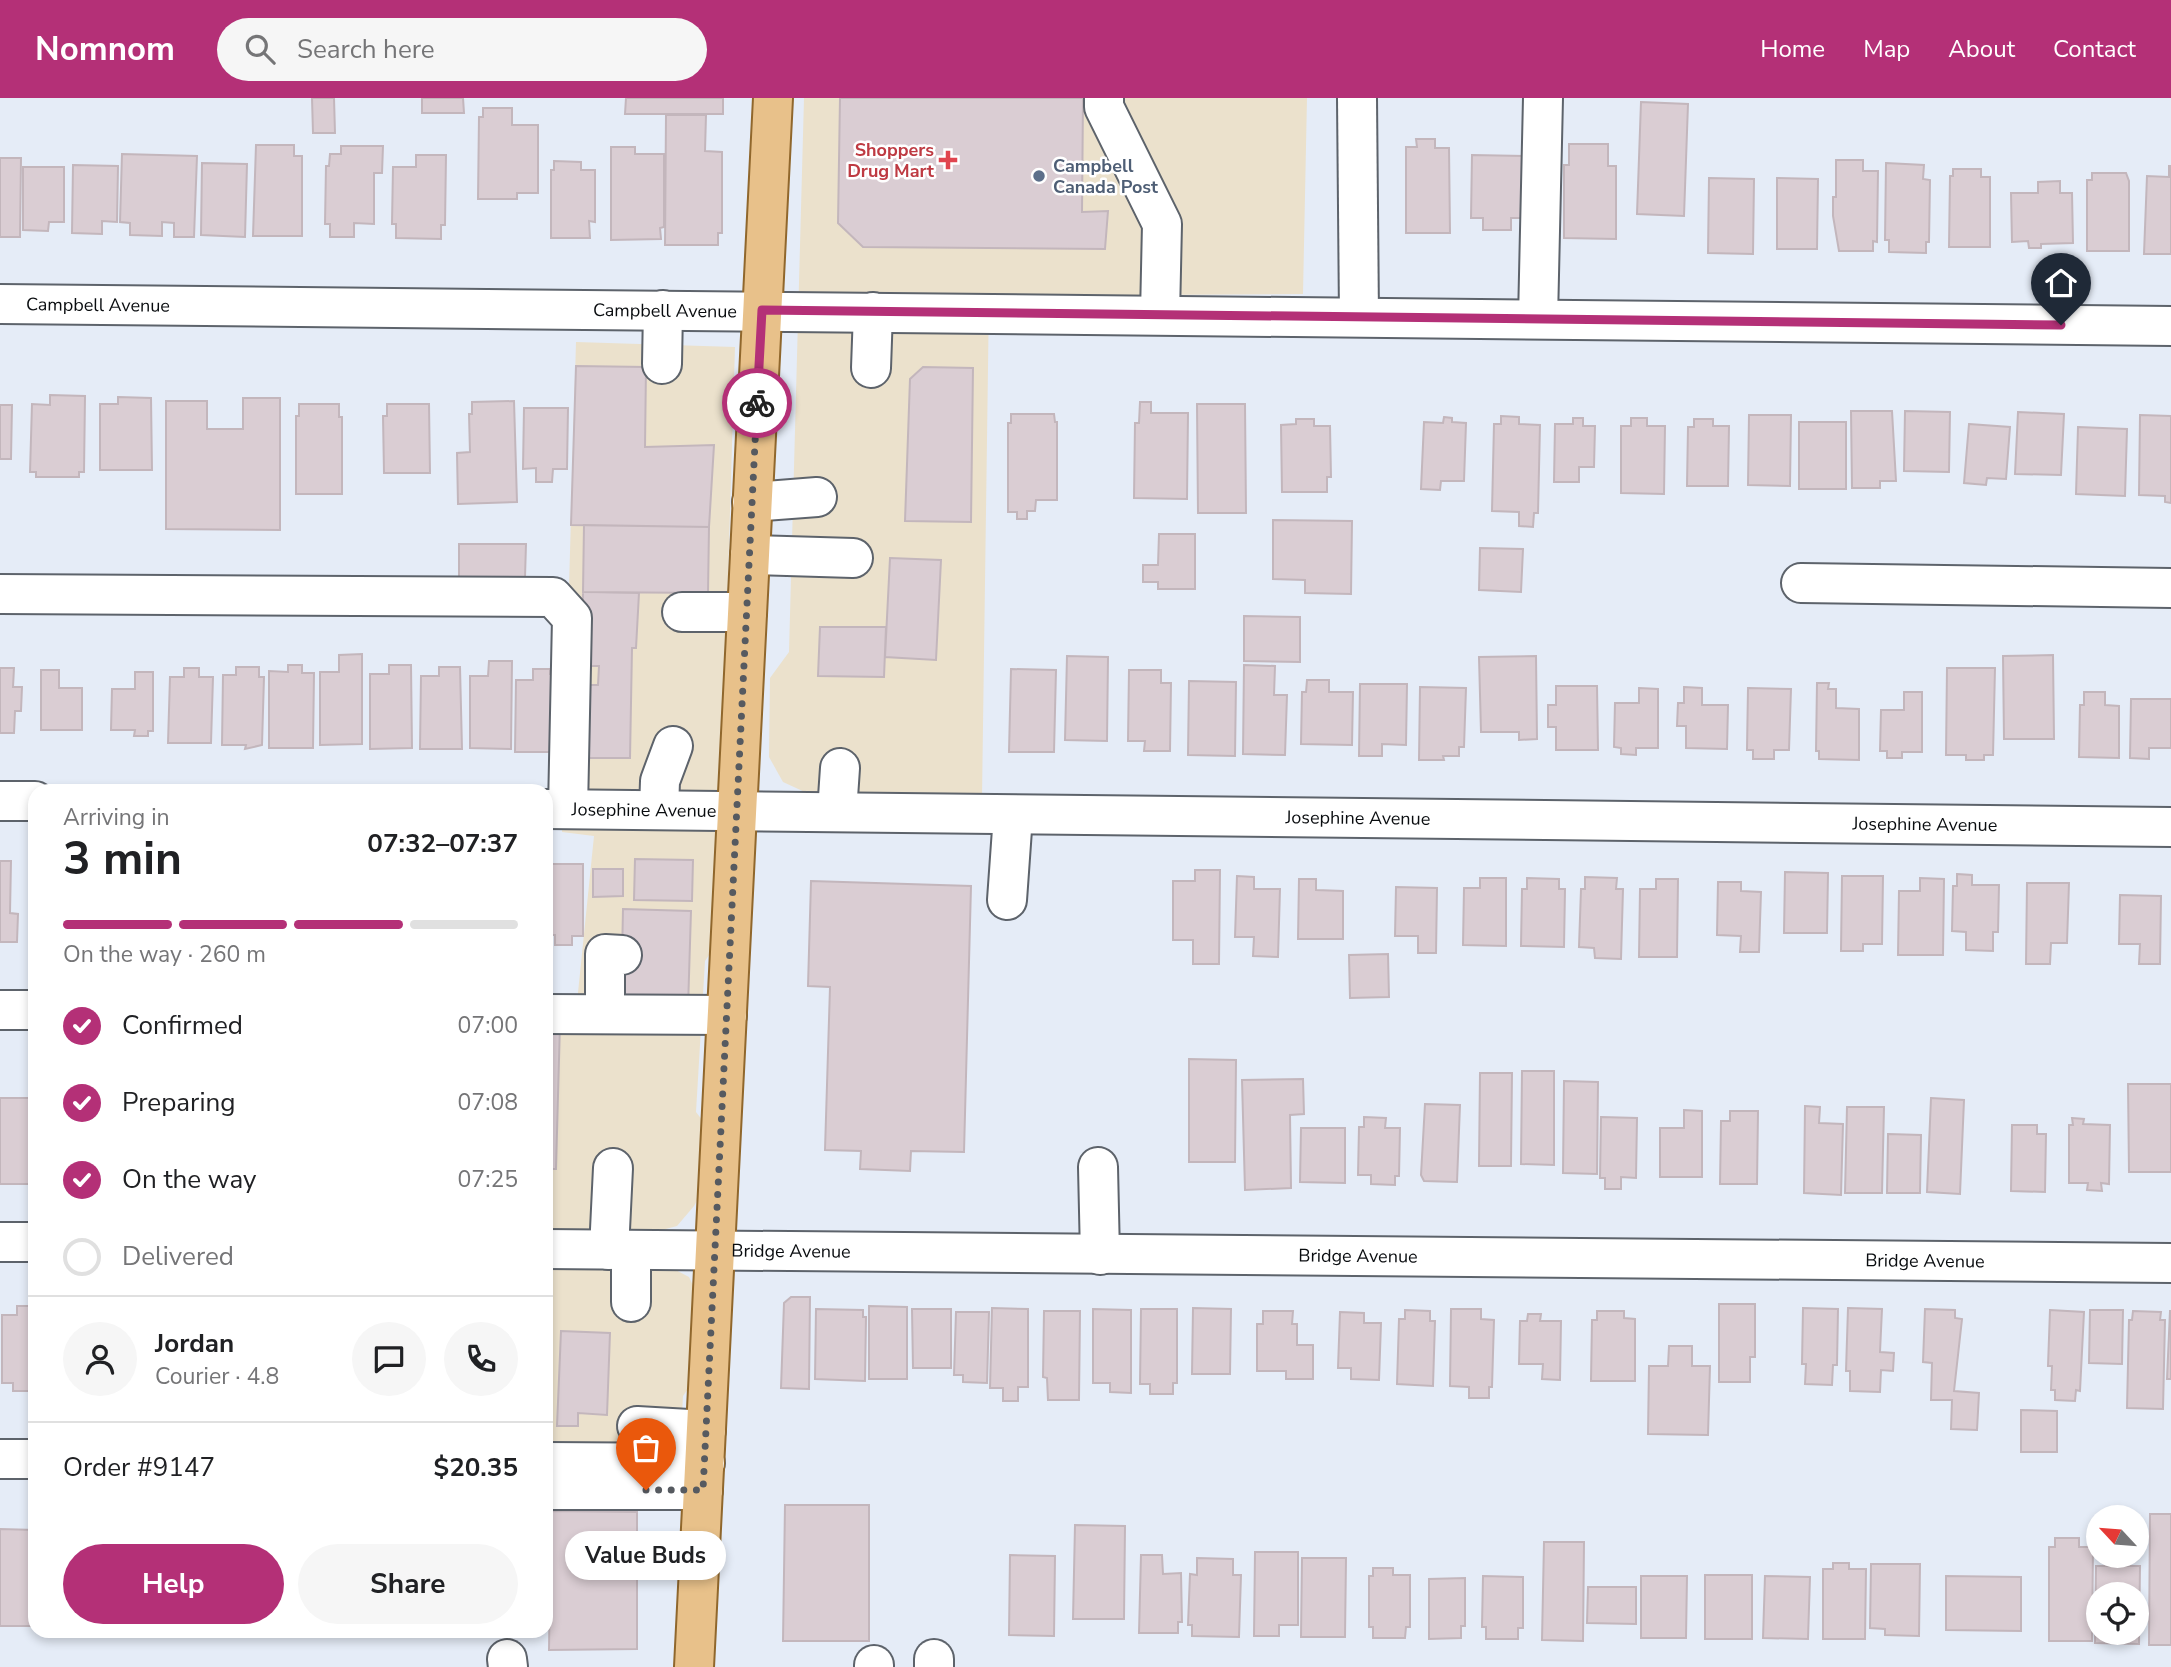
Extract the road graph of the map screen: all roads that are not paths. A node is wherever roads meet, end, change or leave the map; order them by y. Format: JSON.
{"nodes":[{"id":1,"x":773,"y":98,"type":"edge"},
{"id":2,"x":1104,"y":98,"type":"edge"},
{"id":3,"x":1357,"y":98,"type":"edge"},
{"id":4,"x":1543,"y":98,"type":"edge"},
{"id":5,"x":0,"y":304,"type":"edge"},
{"id":6,"x":663,"y":310,"type":"junction"},
{"id":7,"x":762,"y":310,"type":"junction"},
{"id":8,"x":873,"y":312,"type":"junction"},
{"id":9,"x":1160,"y":315,"type":"junction"},
{"id":10,"x":1359,"y":317,"type":"junction"},
{"id":11,"x":1538,"y":319,"type":"junction"},
{"id":12,"x":2171,"y":326,"type":"edge"},
{"id":13,"x":662,"y":364,"type":"dead end"},
{"id":14,"x":871,"y":368,"type":"dead end"},
{"id":15,"x":817,"y":497,"type":"dead end"},
{"id":16,"x":752,"y":502,"type":"junction"},
{"id":17,"x":750,"y":555,"type":"junction"},
{"id":18,"x":853,"y":558,"type":"dead end"},
{"id":19,"x":1801,"y":583,"type":"dead end"},
{"id":20,"x":2171,"y":588,"type":"edge"},
{"id":21,"x":0,"y":594,"type":"edge"},
{"id":22,"x":682,"y":612,"type":"dead end"},
{"id":23,"x":747,"y":612,"type":"junction"},
{"id":24,"x":673,"y":746,"type":"dead end"},
{"id":25,"x":839,"y":768,"type":"dead end"},
{"id":26,"x":0,"y":801,"type":"edge"},
{"id":27,"x":28,"y":801,"type":"edge"},
{"id":28,"x":557,"y":809,"type":"edge"},
{"id":29,"x":659,"y":810,"type":"junction"},
{"id":30,"x":737,"y":811,"type":"junction"},
{"id":31,"x":837,"y":813,"type":"junction"},
{"id":32,"x":1013,"y":815,"type":"junction"},
{"id":33,"x":2171,"y":827,"type":"edge"},
{"id":34,"x":1007,"y":900,"type":"dead end"},
{"id":35,"x":622,"y":955,"type":"dead end"},
{"id":36,"x":0,"y":1010,"type":"edge"},
{"id":37,"x":28,"y":1010,"type":"edge"},
{"id":38,"x":553,"y":1014,"type":"edge"},
{"id":39,"x":605,"y":1014,"type":"junction"},
{"id":40,"x":727,"y":1015,"type":"junction"},
{"id":41,"x":1098,"y":1167,"type":"dead end"},
{"id":42,"x":613,"y":1168,"type":"dead end"},
{"id":43,"x":0,"y":1242,"type":"edge"},
{"id":44,"x":28,"y":1242,"type":"edge"},
{"id":45,"x":553,"y":1249,"type":"edge"},
{"id":46,"x":620,"y":1250,"type":"junction"},
{"id":47,"x":715,"y":1251,"type":"junction"},
{"id":48,"x":1100,"y":1255,"type":"junction"},
{"id":49,"x":2171,"y":1263,"type":"edge"},
{"id":50,"x":631,"y":1302,"type":"dead end"},
{"id":51,"x":637,"y":1426,"type":"dead end"},
{"id":52,"x":0,"y":1459,"type":"edge"},
{"id":53,"x":28,"y":1459,"type":"edge"},
{"id":54,"x":705,"y":1461,"type":"junction"},
{"id":55,"x":553,"y":1476,"type":"edge"},
{"id":56,"x":694,"y":1667,"type":"edge"}],
"edges":[{"from":1,"to":7,"type":"main road"},
{"from":2,"to":9,"type":"street"},
{"from":3,"to":10,"type":"street"},
{"from":4,"to":11,"type":"street"},
{"from":5,"to":6,"type":"street","name":"Campbell Avenue"},
{"from":6,"to":7,"type":"street","name":"Campbell Avenue"},
{"from":6,"to":13,"type":"street"},
{"from":7,"to":8,"type":"street","name":"Campbell Avenue"},
{"from":7,"to":16,"type":"main road"},
{"from":8,"to":9,"type":"street","name":"Campbell Avenue"},
{"from":8,"to":14,"type":"street"},
{"from":9,"to":10,"type":"street","name":"Campbell Avenue"},
{"from":10,"to":11,"type":"street","name":"Campbell Avenue"},
{"from":11,"to":12,"type":"street","name":"Campbell Avenue"},
{"from":15,"to":16,"type":"street"},
{"from":16,"to":17,"type":"main road"},
{"from":17,"to":18,"type":"street"},
{"from":17,"to":23,"type":"main road"},
{"from":19,"to":20,"type":"street"},
{"from":21,"to":28,"type":"street"},
{"from":22,"to":23,"type":"street"},
{"from":23,"to":30,"type":"main road"},
{"from":24,"to":29,"type":"street"},
{"from":25,"to":31,"type":"street"},
{"from":26,"to":27,"type":"street"},
{"from":28,"to":29,"type":"street","name":"Josephine Avenue"},
{"from":29,"to":30,"type":"street","name":"Josephine Avenue"},
{"from":30,"to":31,"type":"street","name":"Josephine Avenue"},
{"from":30,"to":40,"type":"main road"},
{"from":31,"to":32,"type":"street","name":"Josephine Avenue"},
{"from":32,"to":33,"type":"street","name":"Josephine Avenue"},
{"from":32,"to":34,"type":"street"},
{"from":35,"to":39,"type":"street"},
{"from":36,"to":37,"type":"street"},
{"from":38,"to":39,"type":"street"},
{"from":39,"to":40,"type":"street"},
{"from":40,"to":47,"type":"main road"},
{"from":41,"to":48,"type":"street"},
{"from":42,"to":46,"type":"street"},
{"from":43,"to":44,"type":"street"},
{"from":45,"to":46,"type":"street","name":"Bridge Avenue"},
{"from":46,"to":47,"type":"street","name":"Bridge Avenue"},
{"from":46,"to":50,"type":"street"},
{"from":47,"to":48,"type":"street","name":"Bridge Avenue"},
{"from":47,"to":54,"type":"main road"},
{"from":48,"to":49,"type":"street","name":"Bridge Avenue"},
{"from":51,"to":54,"type":"street"},
{"from":52,"to":53,"type":"street"},
{"from":54,"to":55,"type":"street"},
{"from":54,"to":56,"type":"main road"}]}
